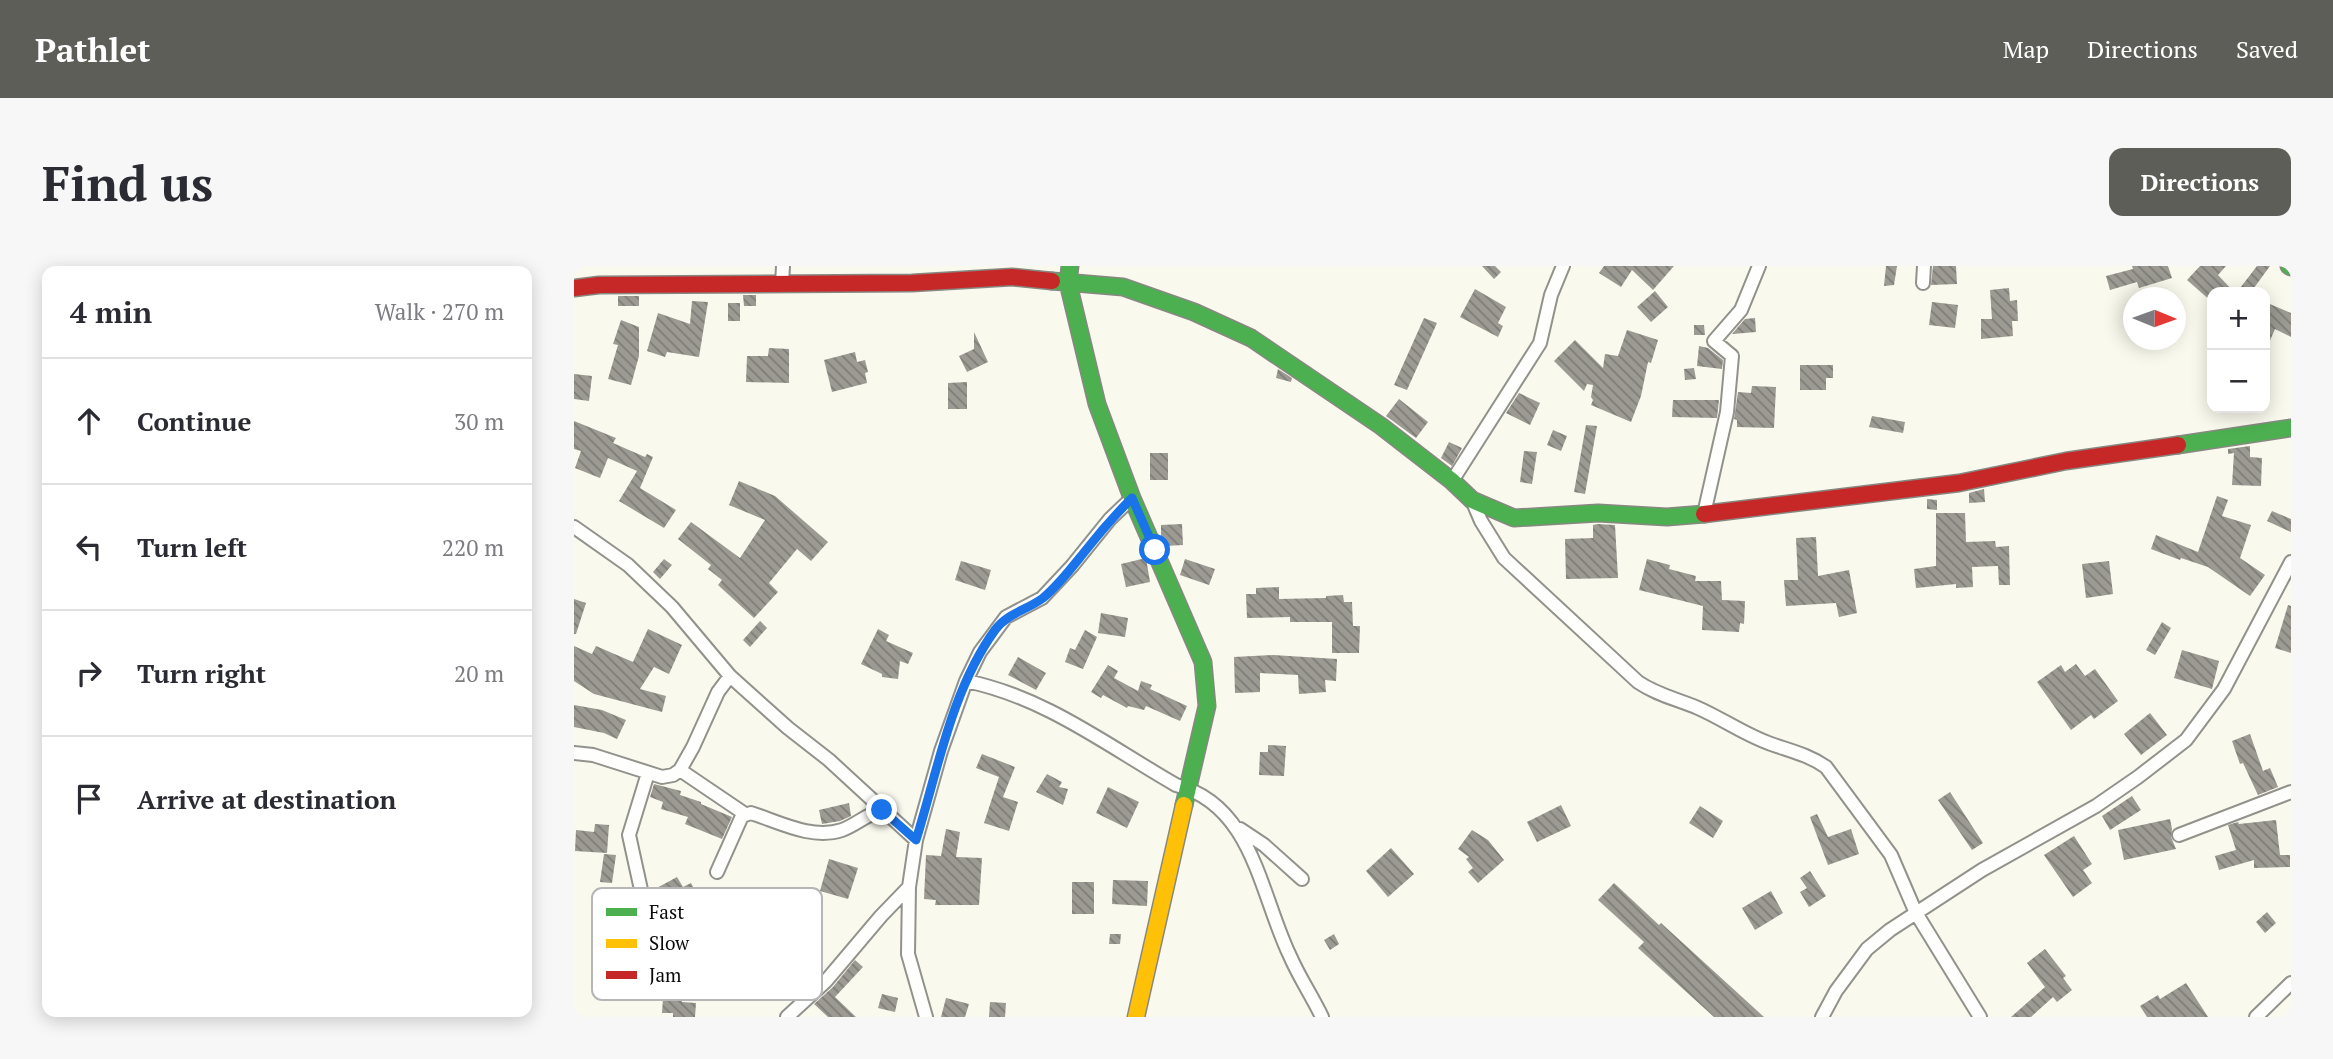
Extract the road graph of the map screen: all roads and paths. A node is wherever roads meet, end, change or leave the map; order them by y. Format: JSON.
{"nodes":[{"id":1,"x":783,"y":266,"type":"edge"},
{"id":2,"x":1070,"y":266,"type":"edge"},
{"id":3,"x":1563,"y":266,"type":"edge"},
{"id":4,"x":1759,"y":266,"type":"edge"},
{"id":5,"x":1924,"y":266,"type":"edge"},
{"id":6,"x":1068,"y":283,"type":"junction"},
{"id":7,"x":1923,"y":283,"type":"dead end"},
{"id":8,"x":782,"y":284,"type":"junction"},
{"id":9,"x":574,"y":288,"type":"edge"},
{"id":10,"x":2291,"y":428,"type":"edge"},
{"id":11,"x":1452,"y":481,"type":"junction"},
{"id":12,"x":1132,"y":498,"type":"junction"},
{"id":13,"x":1472,"y":500,"type":"junction"},
{"id":14,"x":1704,"y":514,"type":"junction"},
{"id":15,"x":574,"y":527,"type":"edge"},
{"id":16,"x":2291,"y":562,"type":"edge"},
{"id":17,"x":730,"y":676,"type":"junction"},
{"id":18,"x":966,"y":681,"type":"junction"},
{"id":19,"x":574,"y":753,"type":"edge"},
{"id":20,"x":680,"y":770,"type":"junction"},
{"id":21,"x":648,"y":773,"type":"junction"},
{"id":22,"x":1189,"y":788,"type":"junction"},
{"id":23,"x":2291,"y":792,"type":"edge"},
{"id":24,"x":882,"y":810,"type":"junction"},
{"id":25,"x":745,"y":814,"type":"junction"},
{"id":26,"x":1236,"y":825,"type":"junction"},
{"id":27,"x":2179,"y":835,"type":"dead end"},
{"id":28,"x":916,"y":840,"type":"junction"},
{"id":29,"x":717,"y":872,"type":"dead end"},
{"id":30,"x":1302,"y":879,"type":"dead end"},
{"id":31,"x":909,"y":887,"type":"junction"},
{"id":32,"x":641,"y":888,"type":"edge"},
{"id":33,"x":1916,"y":913,"type":"junction"},
{"id":34,"x":2291,"y":983,"type":"edge"},
{"id":35,"x":822,"y":985,"type":"edge"},
{"id":36,"x":805,"y":1000,"type":"edge"},
{"id":37,"x":787,"y":1017,"type":"edge"},
{"id":38,"x":926,"y":1017,"type":"edge"},
{"id":39,"x":1136,"y":1017,"type":"edge"},
{"id":40,"x":1322,"y":1017,"type":"edge"},
{"id":41,"x":1822,"y":1017,"type":"edge"},
{"id":42,"x":1980,"y":1017,"type":"edge"},
{"id":43,"x":2256,"y":1017,"type":"edge"}],
"edges":[{"from":1,"to":8,"type":"street"},
{"from":2,"to":6,"type":"street"},
{"from":3,"to":11,"type":"street"},
{"from":4,"to":14,"type":"street"},
{"from":5,"to":7,"type":"street"},
{"from":6,"to":8,"type":"street"},
{"from":6,"to":11,"type":"street"},
{"from":6,"to":12,"type":"street"},
{"from":8,"to":9,"type":"street"},
{"from":10,"to":14,"type":"street"},
{"from":11,"to":13,"type":"street"},
{"from":12,"to":18,"type":"street"},
{"from":12,"to":22,"type":"street"},
{"from":13,"to":14,"type":"street"},
{"from":13,"to":33,"type":"street"},
{"from":15,"to":17,"type":"street"},
{"from":16,"to":33,"type":"street"},
{"from":17,"to":20,"type":"street"},
{"from":17,"to":24,"type":"street"},
{"from":18,"to":22,"type":"street"},
{"from":18,"to":28,"type":"street"},
{"from":19,"to":21,"type":"street"},
{"from":20,"to":21,"type":"street"},
{"from":20,"to":25,"type":"street"},
{"from":21,"to":32,"type":"street"},
{"from":22,"to":26,"type":"street"},
{"from":22,"to":39,"type":"street"},
{"from":23,"to":27,"type":"street"},
{"from":24,"to":25,"type":"street"},
{"from":24,"to":28,"type":"street"},
{"from":25,"to":29,"type":"street"},
{"from":26,"to":30,"type":"street"},
{"from":26,"to":40,"type":"street"},
{"from":28,"to":31,"type":"street"},
{"from":31,"to":35,"type":"street"},
{"from":31,"to":38,"type":"street"},
{"from":33,"to":41,"type":"street"},
{"from":33,"to":42,"type":"street"},
{"from":34,"to":43,"type":"street"},
{"from":36,"to":37,"type":"street"}]}
